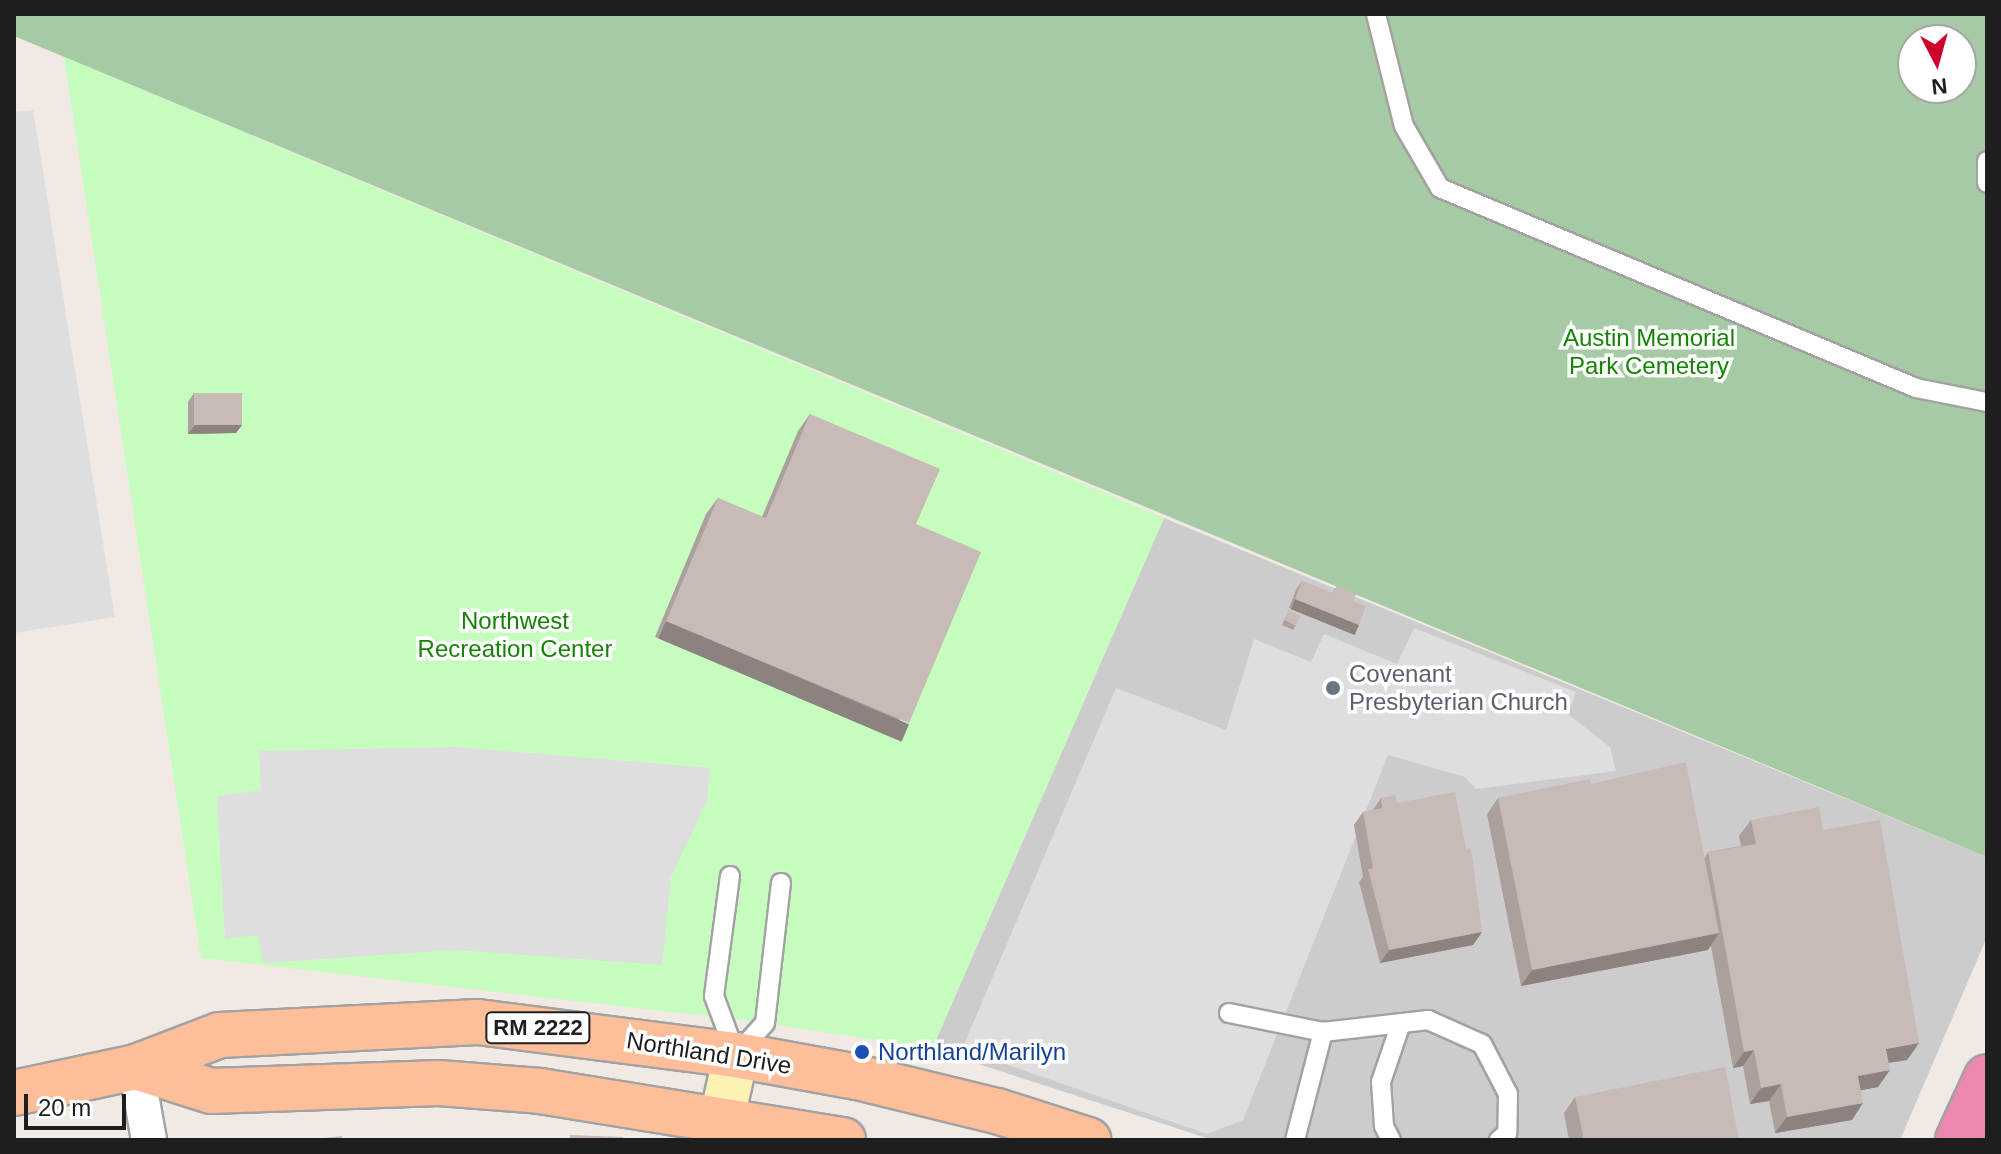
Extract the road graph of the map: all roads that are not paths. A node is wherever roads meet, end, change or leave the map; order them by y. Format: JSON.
{"nodes":[{"id":1,"x":1376,"y":14,"type":"edge"},
{"id":2,"x":1987,"y":161,"type":"edge"},
{"id":3,"x":1987,"y":183,"type":"edge"},
{"id":4,"x":1987,"y":402,"type":"edge"},
{"id":5,"x":730,"y":876,"type":"dead end"},
{"id":6,"x":781,"y":883,"type":"dead end"},
{"id":7,"x":1229,"y":1013,"type":"dead end"},
{"id":8,"x":1401,"y":1023,"type":"junction"},
{"id":9,"x":1323,"y":1032,"type":"junction"},
{"id":10,"x":736,"y":1055,"type":"junction"},
{"id":11,"x":136,"y":1067,"type":"junction"},
{"id":12,"x":1987,"y":1077,"type":"edge"},
{"id":13,"x":16,"y":1086,"type":"edge"},
{"id":14,"x":718,"y":1128,"type":"edge"},
{"id":15,"x":149,"y":1140,"type":"edge"},
{"id":16,"x":843,"y":1140,"type":"edge"},
{"id":17,"x":1088,"y":1140,"type":"edge"},
{"id":18,"x":1295,"y":1140,"type":"edge"},
{"id":19,"x":1391,"y":1140,"type":"edge"},
{"id":20,"x":1499,"y":1140,"type":"edge"},
{"id":21,"x":1958,"y":1140,"type":"edge"}],
"edges":[{"from":1,"to":4,"type":"lane"},
{"from":2,"to":3,"type":"lane"},
{"from":5,"to":10,"type":"lane"},
{"from":6,"to":10,"type":"lane"},
{"from":7,"to":9,"type":"lane"},
{"from":8,"to":9,"type":"lane"},
{"from":8,"to":19,"type":"lane"},
{"from":8,"to":20,"type":"lane"},
{"from":9,"to":18,"type":"lane"},
{"from":10,"to":11,"type":"main road","name":"Northland Drive","number":"RM 2222"},
{"from":10,"to":14,"type":"street"},
{"from":10,"to":17,"type":"main road","name":"Northland Drive","number":"RM 2222"},
{"from":11,"to":13,"type":"main road","name":"Northland Drive","number":"RM 2222"},
{"from":11,"to":14,"type":"main road","name":"Northland Drive","number":"RM 2222"},
{"from":11,"to":15,"type":"street"},
{"from":12,"to":21,"type":"highway"},
{"from":14,"to":16,"type":"main road","name":"Northland Drive","number":"RM 2222"}]}
